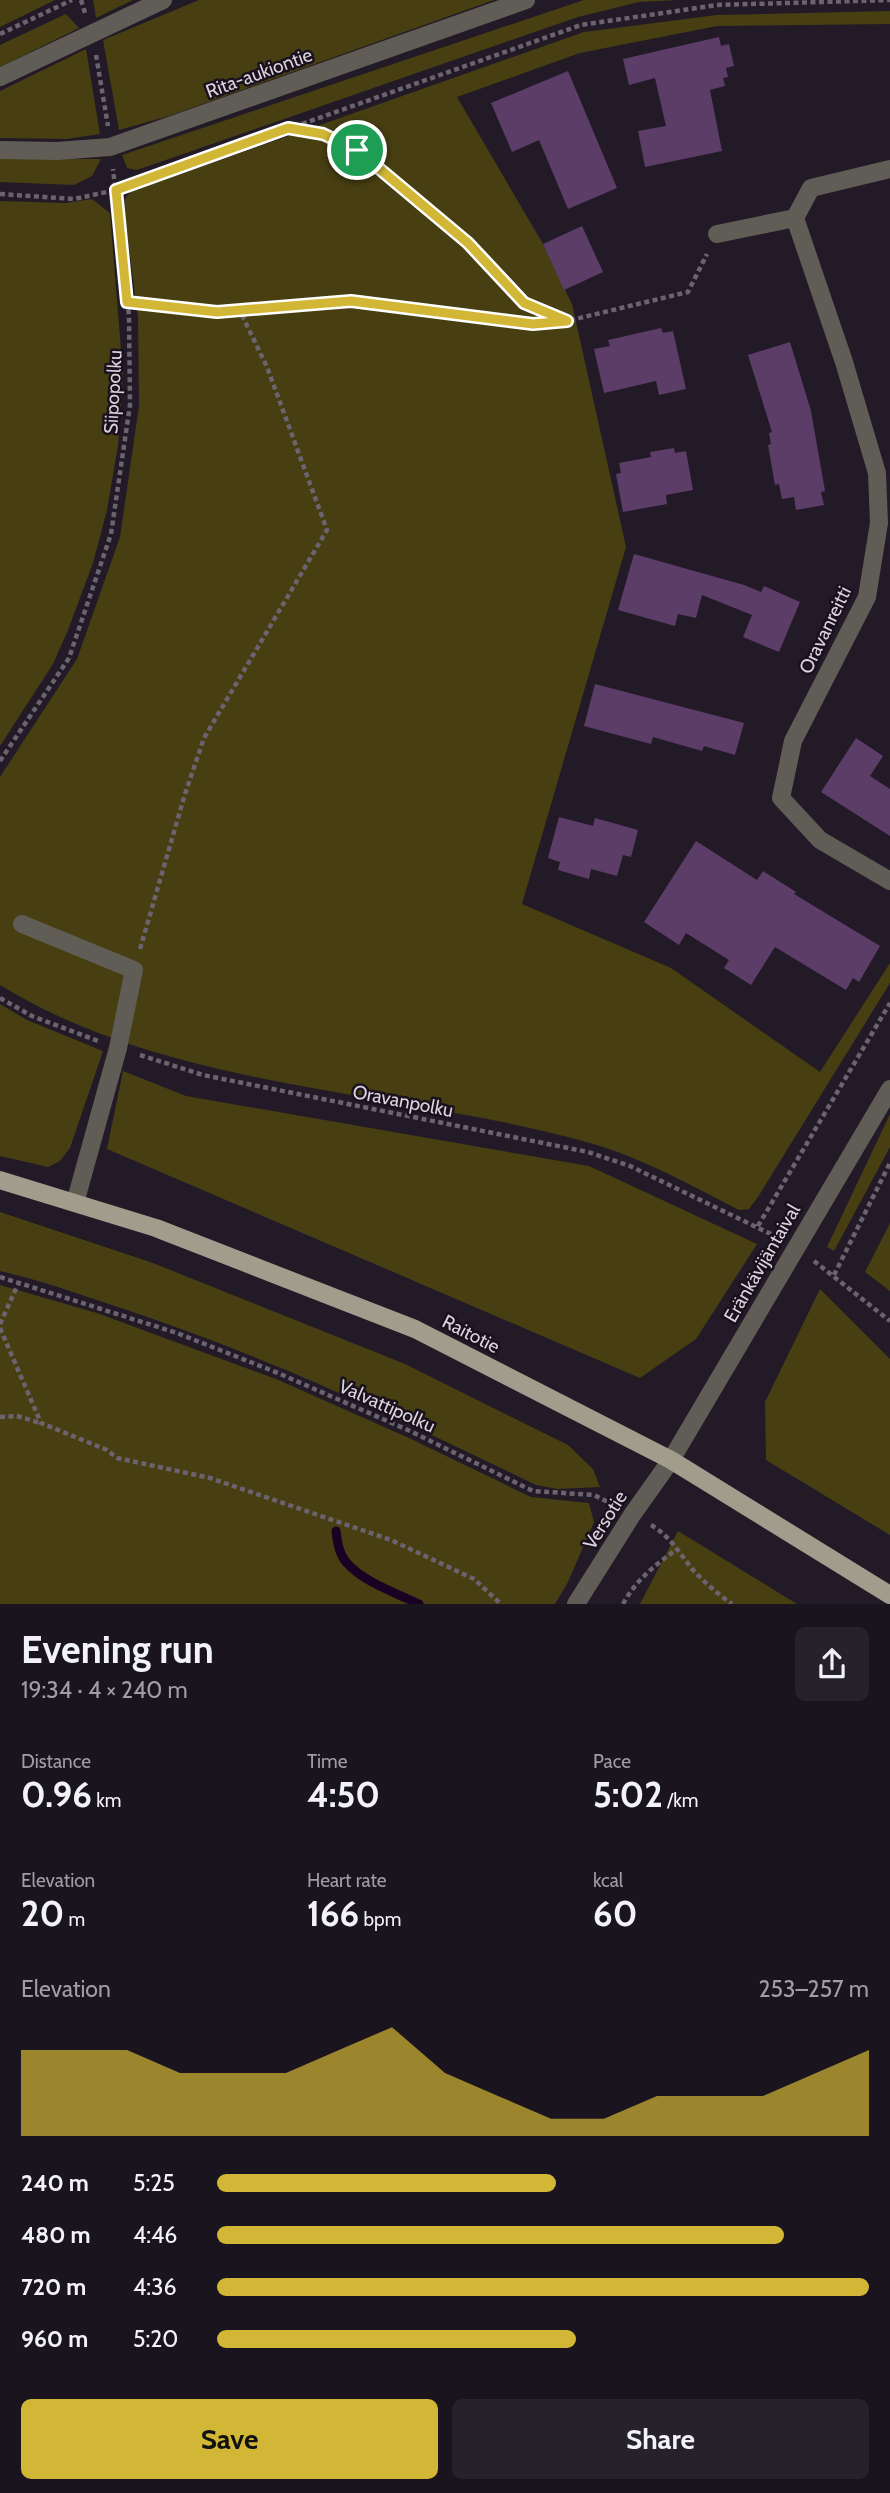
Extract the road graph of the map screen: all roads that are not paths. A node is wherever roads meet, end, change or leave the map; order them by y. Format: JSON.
{"nodes":[{"id":1,"x":163,"y":0,"type":"edge"},
{"id":2,"x":526,"y":0,"type":"edge"},
{"id":3,"x":0,"y":78,"type":"edge"},
{"id":4,"x":0,"y":150,"type":"edge"},
{"id":5,"x":890,"y":169,"type":"edge"},
{"id":6,"x":795,"y":218,"type":"junction"},
{"id":7,"x":717,"y":234,"type":"road end"},
{"id":8,"x":890,"y":881,"type":"edge"},
{"id":9,"x":23,"y":924,"type":"dead end"},
{"id":10,"x":890,"y":1089,"type":"edge"},
{"id":11,"x":0,"y":1181,"type":"edge"},
{"id":12,"x":75,"y":1203,"type":"junction"},
{"id":13,"x":671,"y":1460,"type":"junction"},
{"id":14,"x":890,"y":1595,"type":"edge"},
{"id":15,"x":576,"y":1604,"type":"edge"}],
"edges":[{"from":1,"to":3,"type":"street"},
{"from":2,"to":4,"type":"street","name":"Rita-aukiontie"},
{"from":5,"to":6,"type":"street"},
{"from":6,"to":7,"type":"street"},
{"from":6,"to":8,"type":"street","name":"Oravanreitti"},
{"from":9,"to":12,"type":"street"},
{"from":10,"to":13,"type":"street","name":"Eränkävijäntaival"},
{"from":11,"to":12,"type":"main road","name":"Raitotie"},
{"from":12,"to":13,"type":"main road","name":"Raitotie"},
{"from":13,"to":14,"type":"main road","name":"Raitotie"},
{"from":13,"to":15,"type":"street","name":"Versotie"}]}
